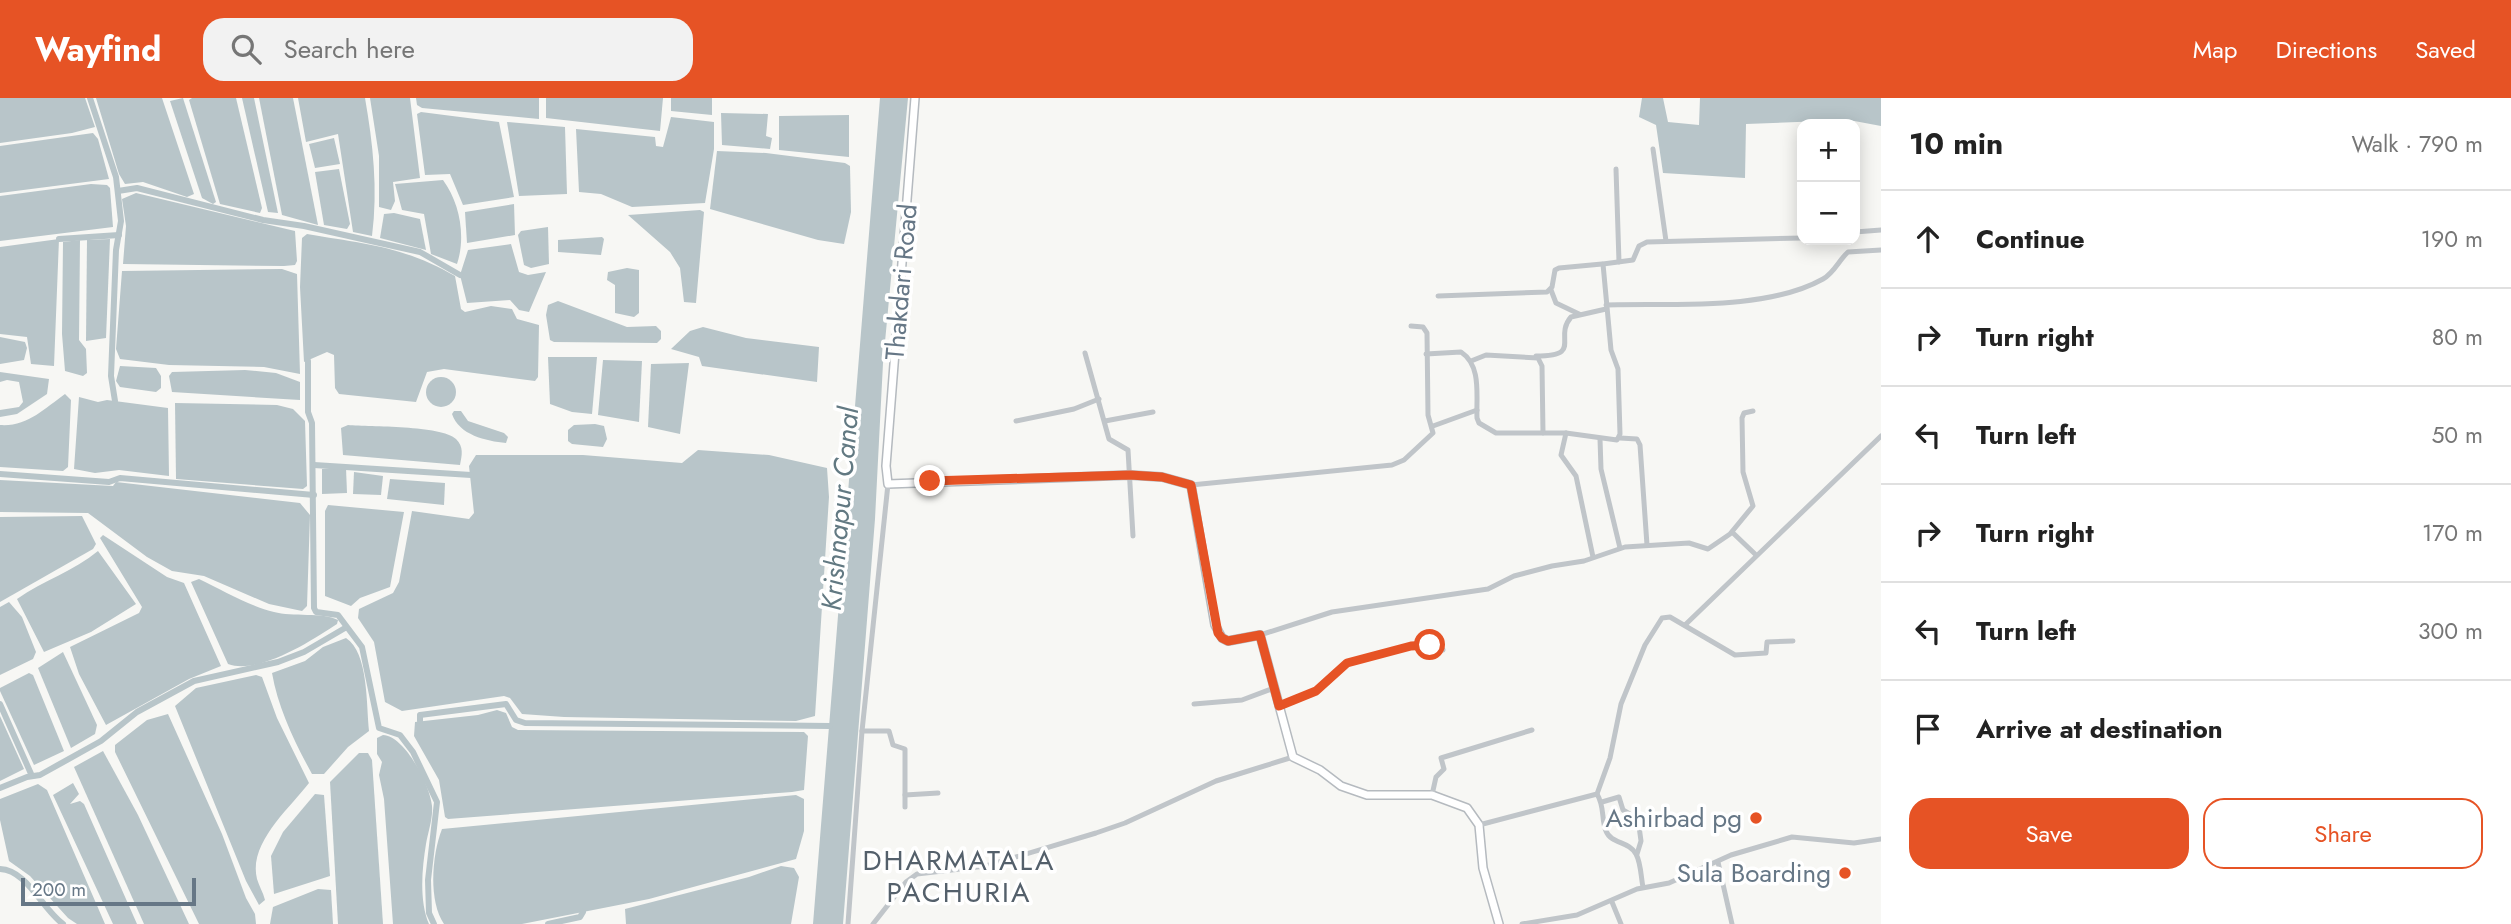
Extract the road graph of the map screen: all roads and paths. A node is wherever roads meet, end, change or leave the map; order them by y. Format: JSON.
{"nodes":[{"id":1,"x":915,"y":98,"type":"edge"},
{"id":2,"x":1653,"y":149,"type":"dead end"},
{"id":3,"x":1616,"y":169,"type":"dead end"},
{"id":4,"x":1881,"y":230,"type":"edge"},
{"id":5,"x":1860,"y":232,"type":"edge"},
{"id":6,"x":1797,"y":238,"type":"edge"},
{"id":7,"x":1666,"y":241,"type":"junction"},
{"id":8,"x":1881,"y":250,"type":"edge"},
{"id":9,"x":1619,"y":262,"type":"junction"},
{"id":10,"x":1602,"y":264,"type":"junction"},
{"id":11,"x":1551,"y":290,"type":"junction"},
{"id":12,"x":1438,"y":296,"type":"dead end"},
{"id":13,"x":1606,"y":307,"type":"junction"},
{"id":14,"x":1579,"y":314,"type":"junction"},
{"id":15,"x":1411,"y":326,"type":"dead end"},
{"id":16,"x":1085,"y":353,"type":"dead end"},
{"id":17,"x":1426,"y":354,"type":"junction"},
{"id":18,"x":1534,"y":356,"type":"junction"},
{"id":19,"x":1471,"y":360,"type":"junction"},
{"id":20,"x":1099,"y":399,"type":"junction"},
{"id":21,"x":1476,"y":410,"type":"junction"},
{"id":22,"x":1752,"y":411,"type":"dead end"},
{"id":23,"x":1153,"y":412,"type":"dead end"},
{"id":24,"x":1016,"y":421,"type":"dead end"},
{"id":25,"x":1105,"y":421,"type":"junction"},
{"id":26,"x":1433,"y":426,"type":"junction"},
{"id":27,"x":1543,"y":433,"type":"junction"},
{"id":28,"x":1566,"y":433,"type":"junction"},
{"id":29,"x":1881,"y":436,"type":"edge"},
{"id":30,"x":1620,"y":438,"type":"junction"},
{"id":31,"x":1600,"y":439,"type":"junction"},
{"id":32,"x":1130,"y":475,"type":"junction"},
{"id":33,"x":888,"y":484,"type":"junction"},
{"id":34,"x":1191,"y":485,"type":"junction"},
{"id":35,"x":1732,"y":532,"type":"junction"},
{"id":36,"x":1133,"y":536,"type":"dead end"},
{"id":37,"x":1647,"y":545,"type":"junction"},
{"id":38,"x":1620,"y":548,"type":"junction"},
{"id":39,"x":1755,"y":554,"type":"junction"},
{"id":40,"x":1593,"y":558,"type":"junction"},
{"id":41,"x":1685,"y":625,"type":"junction"},
{"id":42,"x":1260,"y":635,"type":"junction"},
{"id":43,"x":1793,"y":641,"type":"dead end"},
{"id":44,"x":1443,"y":650,"type":"dead end"},
{"id":45,"x":1274,"y":688,"type":"junction"},
{"id":46,"x":1194,"y":704,"type":"dead end"},
{"id":47,"x":1279,"y":706,"type":"junction"},
{"id":48,"x":1532,"y":730,"type":"dead end"},
{"id":49,"x":862,"y":731,"type":"junction"},
{"id":50,"x":1293,"y":757,"type":"junction"},
{"id":51,"x":938,"y":793,"type":"dead end"},
{"id":52,"x":1597,"y":794,"type":"junction"},
{"id":53,"x":905,"y":795,"type":"junction"},
{"id":54,"x":1432,"y":795,"type":"junction"},
{"id":55,"x":1602,"y":802,"type":"junction"},
{"id":56,"x":905,"y":807,"type":"dead end"},
{"id":57,"x":1479,"y":825,"type":"junction"},
{"id":58,"x":1881,"y":839,"type":"edge"},
{"id":59,"x":1637,"y":854,"type":"junction"},
{"id":60,"x":1718,"y":862,"type":"junction"},
{"id":61,"x":1643,"y":887,"type":"junction"},
{"id":62,"x":1612,"y":902,"type":"junction"},
{"id":63,"x":848,"y":924,"type":"edge"},
{"id":64,"x":873,"y":924,"type":"edge"},
{"id":65,"x":1499,"y":924,"type":"edge"},
{"id":66,"x":1522,"y":924,"type":"edge"},
{"id":67,"x":1621,"y":924,"type":"edge"},
{"id":68,"x":1732,"y":924,"type":"edge"}],
"edges":[{"from":1,"to":33,"type":"street","name":"Thakdari Road"},
{"from":2,"to":7,"type":"street"},
{"from":3,"to":9,"type":"street"},
{"from":4,"to":5,"type":"street"},
{"from":6,"to":7,"type":"street"},
{"from":7,"to":9,"type":"street"},
{"from":8,"to":13,"type":"street"},
{"from":9,"to":10,"type":"street"},
{"from":10,"to":11,"type":"street"},
{"from":10,"to":13,"type":"street"},
{"from":11,"to":12,"type":"street"},
{"from":11,"to":14,"type":"street"},
{"from":13,"to":14,"type":"street"},
{"from":13,"to":30,"type":"street"},
{"from":14,"to":18,"type":"street"},
{"from":15,"to":17,"type":"street"},
{"from":16,"to":20,"type":"street"},
{"from":17,"to":19,"type":"street"},
{"from":17,"to":26,"type":"street"},
{"from":18,"to":19,"type":"street"},
{"from":18,"to":27,"type":"street"},
{"from":19,"to":21,"type":"street"},
{"from":20,"to":24,"type":"street"},
{"from":20,"to":25,"type":"street"},
{"from":21,"to":26,"type":"street"},
{"from":21,"to":27,"type":"street"},
{"from":22,"to":35,"type":"street"},
{"from":23,"to":25,"type":"street"},
{"from":25,"to":32,"type":"street"},
{"from":26,"to":34,"type":"street"},
{"from":27,"to":28,"type":"street"},
{"from":28,"to":31,"type":"street"},
{"from":28,"to":40,"type":"street"},
{"from":29,"to":39,"type":"street"},
{"from":30,"to":31,"type":"street"},
{"from":30,"to":37,"type":"street"},
{"from":31,"to":38,"type":"street"},
{"from":32,"to":33,"type":"street"},
{"from":32,"to":34,"type":"street"},
{"from":32,"to":36,"type":"street"},
{"from":33,"to":49,"type":"street"},
{"from":34,"to":42,"type":"street"},
{"from":35,"to":37,"type":"street"},
{"from":35,"to":39,"type":"street"},
{"from":37,"to":38,"type":"street"},
{"from":38,"to":40,"type":"street"},
{"from":39,"to":41,"type":"street"},
{"from":40,"to":42,"type":"street"},
{"from":41,"to":43,"type":"street"},
{"from":41,"to":52,"type":"street"},
{"from":42,"to":45,"type":"street"},
{"from":44,"to":47,"type":"street"},
{"from":45,"to":46,"type":"street"},
{"from":45,"to":47,"type":"street"},
{"from":47,"to":50,"type":"street"},
{"from":48,"to":54,"type":"street"},
{"from":49,"to":53,"type":"street"},
{"from":49,"to":63,"type":"street"},
{"from":50,"to":54,"type":"street"},
{"from":50,"to":64,"type":"street"},
{"from":51,"to":53,"type":"street"},
{"from":52,"to":55,"type":"street"},
{"from":52,"to":57,"type":"street"},
{"from":53,"to":56,"type":"street"},
{"from":54,"to":57,"type":"street"},
{"from":55,"to":59,"type":"street"},
{"from":55,"to":59,"type":"street"},
{"from":57,"to":65,"type":"street"},
{"from":58,"to":60,"type":"street"},
{"from":59,"to":61,"type":"street"},
{"from":60,"to":61,"type":"street"},
{"from":60,"to":68,"type":"street"},
{"from":61,"to":62,"type":"street"},
{"from":62,"to":66,"type":"street"},
{"from":62,"to":67,"type":"street"}]}
